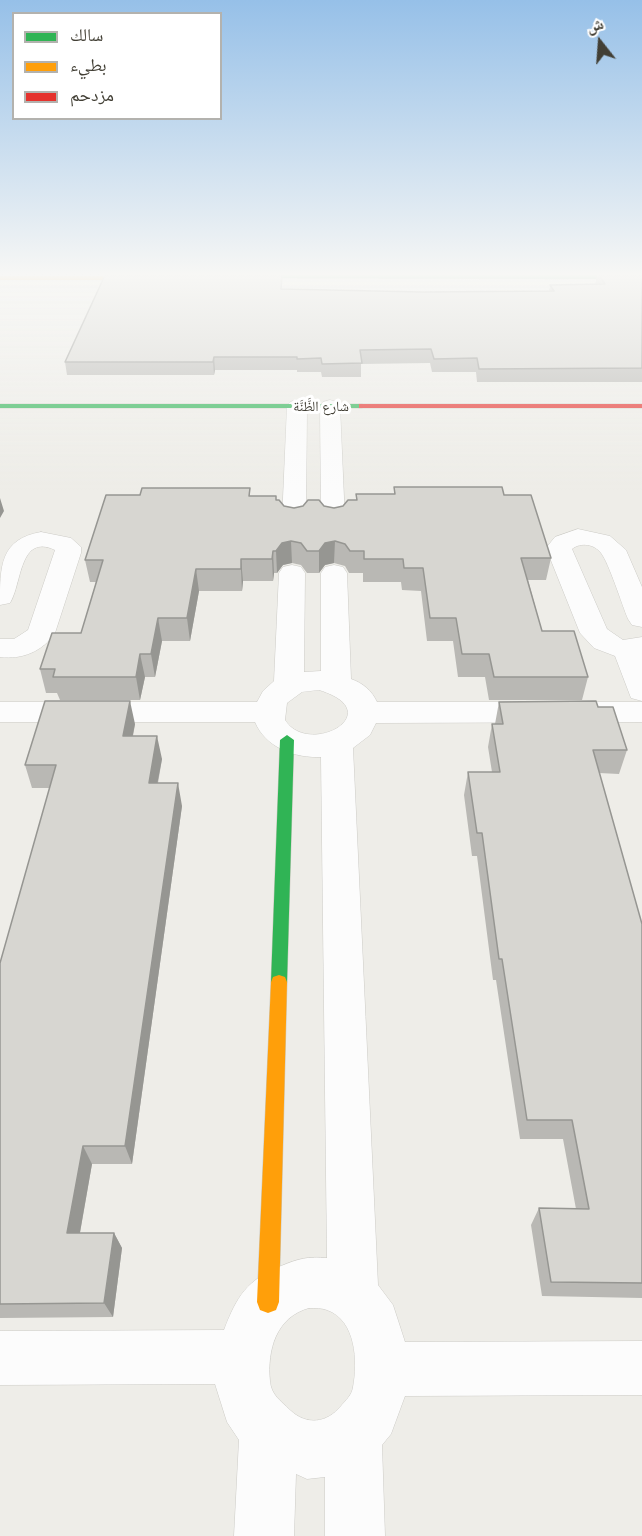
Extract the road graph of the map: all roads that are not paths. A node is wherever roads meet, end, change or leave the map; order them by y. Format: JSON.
{"nodes":[{"id":1,"x":0,"y":406,"type":"edge"},
{"id":2,"x":297,"y":406,"type":"junction"},
{"id":3,"x":330,"y":406,"type":"junction"},
{"id":4,"x":642,"y":406,"type":"edge"},
{"id":5,"x":294,"y":521,"type":"edge"},
{"id":6,"x":333,"y":521,"type":"edge"},
{"id":7,"x":292,"y":573,"type":"dead end"},
{"id":8,"x":334,"y":573,"type":"dead end"},
{"id":9,"x":0,"y":597,"type":"edge"},
{"id":10,"x":642,"y":619,"type":"edge"},
{"id":11,"x":635,"y":648,"type":"edge"},
{"id":12,"x":2,"y":655,"type":"edge"},
{"id":13,"x":336,"y":683,"type":"junction"},
{"id":14,"x":289,"y":686,"type":"junction"},
{"id":15,"x":642,"y":691,"type":"edge"},
{"id":16,"x":0,"y":712,"type":"edge"},
{"id":17,"x":267,"y":712,"type":"junction"},
{"id":18,"x":642,"y":712,"type":"edge"},
{"id":19,"x":366,"y":713,"type":"junction"},
{"id":20,"x":287,"y":740,"type":"junction"},
{"id":21,"x":338,"y":743,"type":"junction"},
{"id":22,"x":353,"y":1296,"type":"junction"},
{"id":23,"x":268,"y":1302,"type":"junction"},
{"id":24,"x":242,"y":1357,"type":"junction"},
{"id":25,"x":0,"y":1358,"type":"edge"},
{"id":26,"x":642,"y":1368,"type":"edge"},
{"id":27,"x":385,"y":1369,"type":"junction"},
{"id":28,"x":268,"y":1432,"type":"junction"},
{"id":29,"x":353,"y":1437,"type":"junction"},
{"id":30,"x":264,"y":1536,"type":"edge"},
{"id":31,"x":356,"y":1536,"type":"edge"}],
"edges":[{"from":1,"to":2,"type":"street","name":"شارع الظَّنَّة"},
{"from":2,"to":3,"type":"street","name":"شارع الظَّنَّة"},
{"from":2,"to":5,"type":"street"},
{"from":3,"to":4,"type":"street","name":"شارع الظَّنَّة"},
{"from":3,"to":6,"type":"street"},
{"from":7,"to":14,"type":"street"},
{"from":8,"to":13,"type":"street"},
{"from":9,"to":12,"type":"street"},
{"from":10,"to":11,"type":"street"},
{"from":11,"to":15,"type":"street"},
{"from":13,"to":14,"type":"street"},
{"from":13,"to":19,"type":"street"},
{"from":14,"to":17,"type":"street"},
{"from":16,"to":17,"type":"street"},
{"from":17,"to":20,"type":"street"},
{"from":18,"to":19,"type":"street"},
{"from":19,"to":21,"type":"street"},
{"from":20,"to":21,"type":"street"},
{"from":20,"to":23,"type":"street"},
{"from":21,"to":22,"type":"street"},
{"from":22,"to":23,"type":"street"},
{"from":22,"to":27,"type":"street"},
{"from":23,"to":24,"type":"street"},
{"from":24,"to":25,"type":"street"},
{"from":24,"to":28,"type":"street"},
{"from":26,"to":27,"type":"street"},
{"from":27,"to":29,"type":"street"},
{"from":28,"to":29,"type":"street"},
{"from":28,"to":30,"type":"street"},
{"from":29,"to":31,"type":"street"}]}
